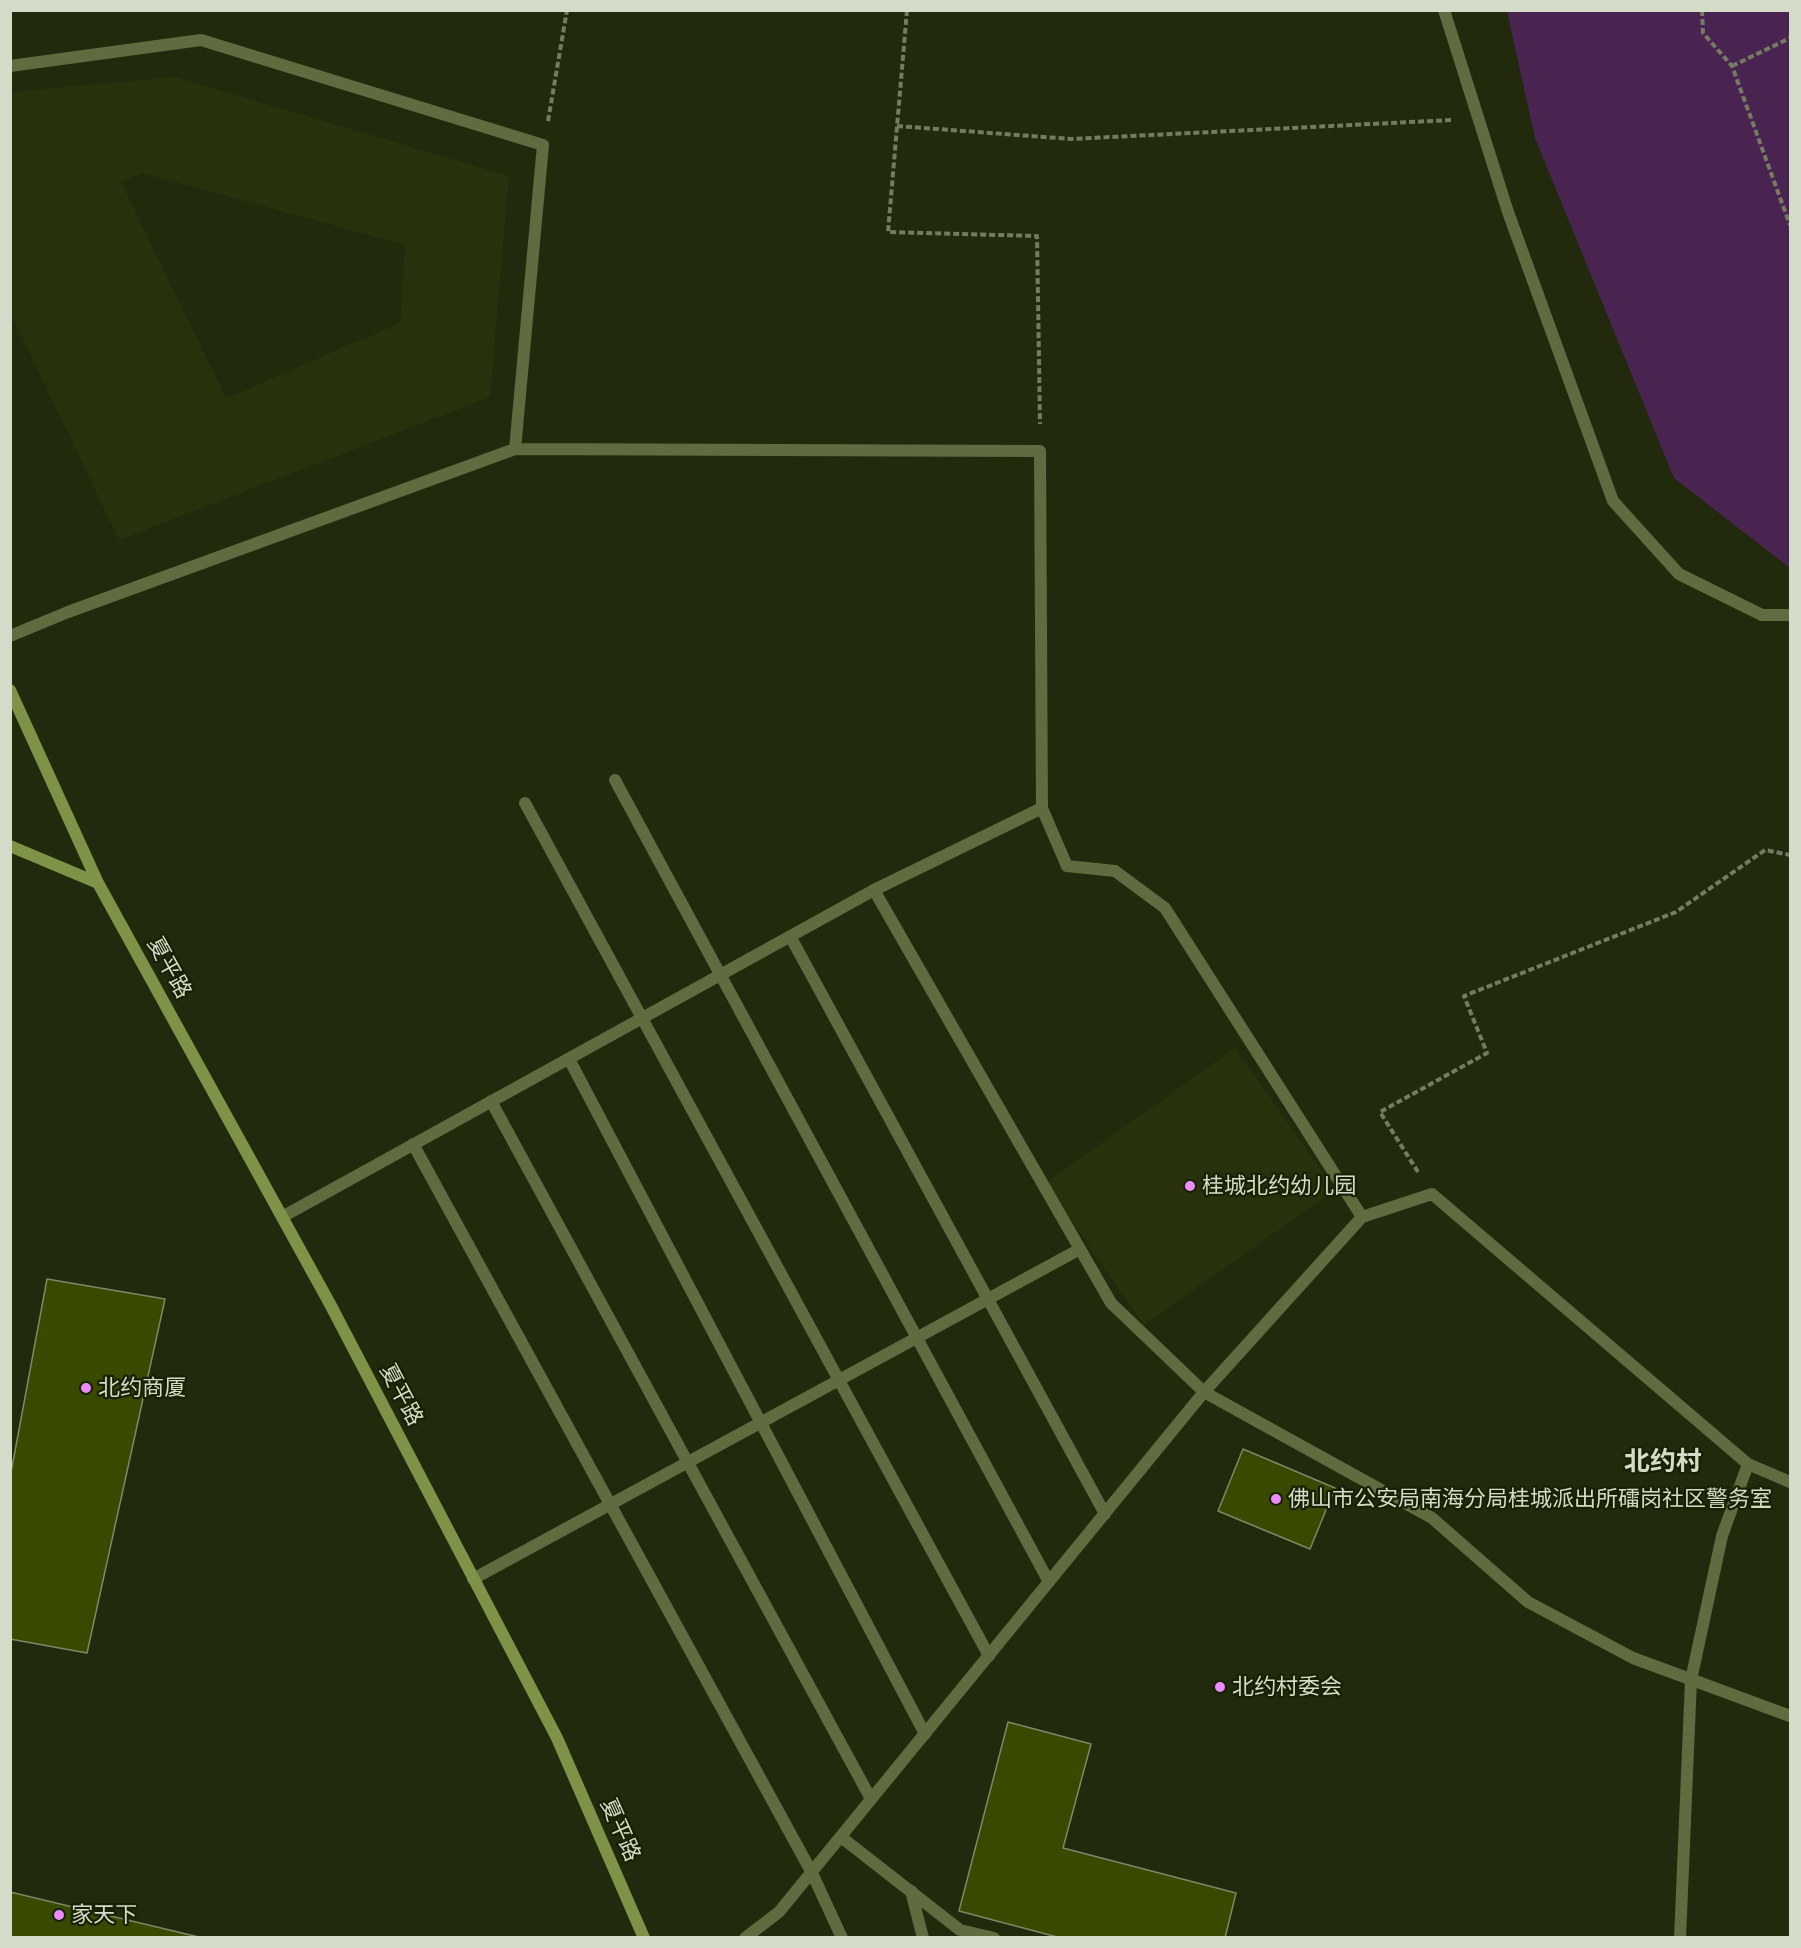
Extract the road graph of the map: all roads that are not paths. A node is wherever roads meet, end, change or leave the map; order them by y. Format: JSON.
{"nodes":[{"id":1,"x":1444,"y":10,"type":"edge"},
{"id":2,"x":10,"y":66,"type":"edge"},
{"id":3,"x":515,"y":449,"type":"junction"},
{"id":4,"x":1791,"y":615,"type":"edge"},
{"id":5,"x":10,"y":636,"type":"edge"},
{"id":6,"x":10,"y":690,"type":"edge"},
{"id":7,"x":615,"y":780,"type":"dead end"},
{"id":8,"x":525,"y":802,"type":"dead end"},
{"id":9,"x":1042,"y":808,"type":"junction"},
{"id":10,"x":10,"y":846,"type":"edge"},
{"id":11,"x":98,"y":883,"type":"junction"},
{"id":12,"x":874,"y":890,"type":"junction"},
{"id":13,"x":790,"y":936,"type":"junction"},
{"id":14,"x":720,"y":974,"type":"junction"},
{"id":15,"x":642,"y":1018,"type":"junction"},
{"id":16,"x":569,"y":1059,"type":"junction"},
{"id":17,"x":491,"y":1101,"type":"junction"},
{"id":18,"x":414,"y":1144,"type":"junction"},
{"id":19,"x":282,"y":1217,"type":"junction"},
{"id":20,"x":1362,"y":1217,"type":"junction"},
{"id":21,"x":1080,"y":1249,"type":"junction"},
{"id":22,"x":988,"y":1299,"type":"junction"},
{"id":23,"x":917,"y":1338,"type":"junction"},
{"id":24,"x":839,"y":1380,"type":"junction"},
{"id":25,"x":1204,"y":1392,"type":"junction"},
{"id":26,"x":761,"y":1423,"type":"junction"},
{"id":27,"x":688,"y":1462,"type":"junction"},
{"id":28,"x":1748,"y":1464,"type":"junction"},
{"id":29,"x":1791,"y":1482,"type":"edge"},
{"id":30,"x":610,"y":1505,"type":"junction"},
{"id":31,"x":1105,"y":1514,"type":"junction"},
{"id":32,"x":473,"y":1579,"type":"junction"},
{"id":33,"x":1049,"y":1582,"type":"junction"},
{"id":34,"x":989,"y":1656,"type":"junction"},
{"id":35,"x":1691,"y":1680,"type":"junction"},
{"id":36,"x":1791,"y":1716,"type":"edge"},
{"id":37,"x":925,"y":1734,"type":"junction"},
{"id":38,"x":871,"y":1799,"type":"junction"},
{"id":39,"x":841,"y":1837,"type":"junction"},
{"id":40,"x":812,"y":1873,"type":"junction"},
{"id":41,"x":911,"y":1891,"type":"junction"},
{"id":42,"x":644,"y":1938,"type":"edge"},
{"id":43,"x":745,"y":1938,"type":"edge"},
{"id":44,"x":842,"y":1938,"type":"edge"},
{"id":45,"x":923,"y":1938,"type":"edge"},
{"id":46,"x":994,"y":1938,"type":"edge"},
{"id":47,"x":1680,"y":1938,"type":"edge"}],
"edges":[{"from":1,"to":4,"type":"street"},
{"from":2,"to":3,"type":"street"},
{"from":3,"to":5,"type":"street"},
{"from":3,"to":9,"type":"street"},
{"from":6,"to":11,"type":"main road","name":"夏平路"},
{"from":7,"to":14,"type":"street"},
{"from":8,"to":15,"type":"street"},
{"from":9,"to":12,"type":"street"},
{"from":9,"to":20,"type":"street"},
{"from":10,"to":11,"type":"main road"},
{"from":11,"to":19,"type":"main road","name":"夏平路"},
{"from":12,"to":13,"type":"street"},
{"from":12,"to":21,"type":"street"},
{"from":13,"to":14,"type":"street"},
{"from":13,"to":22,"type":"street"},
{"from":14,"to":15,"type":"street"},
{"from":14,"to":23,"type":"street"},
{"from":15,"to":16,"type":"street"},
{"from":15,"to":24,"type":"street"},
{"from":16,"to":17,"type":"street"},
{"from":16,"to":26,"type":"street"},
{"from":17,"to":18,"type":"street"},
{"from":17,"to":27,"type":"street"},
{"from":18,"to":19,"type":"street"},
{"from":18,"to":30,"type":"street"},
{"from":19,"to":32,"type":"main road","name":"夏平路"},
{"from":20,"to":25,"type":"street"},
{"from":20,"to":28,"type":"street"},
{"from":21,"to":22,"type":"street"},
{"from":21,"to":25,"type":"street"},
{"from":22,"to":23,"type":"street"},
{"from":22,"to":31,"type":"street"},
{"from":23,"to":24,"type":"street"},
{"from":23,"to":33,"type":"street"},
{"from":24,"to":26,"type":"street"},
{"from":24,"to":34,"type":"street"},
{"from":25,"to":31,"type":"street"},
{"from":25,"to":35,"type":"street"},
{"from":26,"to":27,"type":"street"},
{"from":26,"to":37,"type":"street"},
{"from":27,"to":30,"type":"street"},
{"from":27,"to":38,"type":"street"},
{"from":28,"to":29,"type":"street"},
{"from":28,"to":35,"type":"street"},
{"from":30,"to":32,"type":"street"},
{"from":30,"to":40,"type":"street"},
{"from":31,"to":33,"type":"street"},
{"from":32,"to":42,"type":"main road","name":"夏平路"},
{"from":33,"to":34,"type":"street"},
{"from":34,"to":37,"type":"street"},
{"from":35,"to":36,"type":"street"},
{"from":35,"to":47,"type":"street"},
{"from":37,"to":38,"type":"street"},
{"from":38,"to":39,"type":"street"},
{"from":39,"to":40,"type":"street"},
{"from":39,"to":41,"type":"street"},
{"from":40,"to":43,"type":"street"},
{"from":40,"to":44,"type":"street"},
{"from":41,"to":45,"type":"street"},
{"from":41,"to":46,"type":"street"}]}
